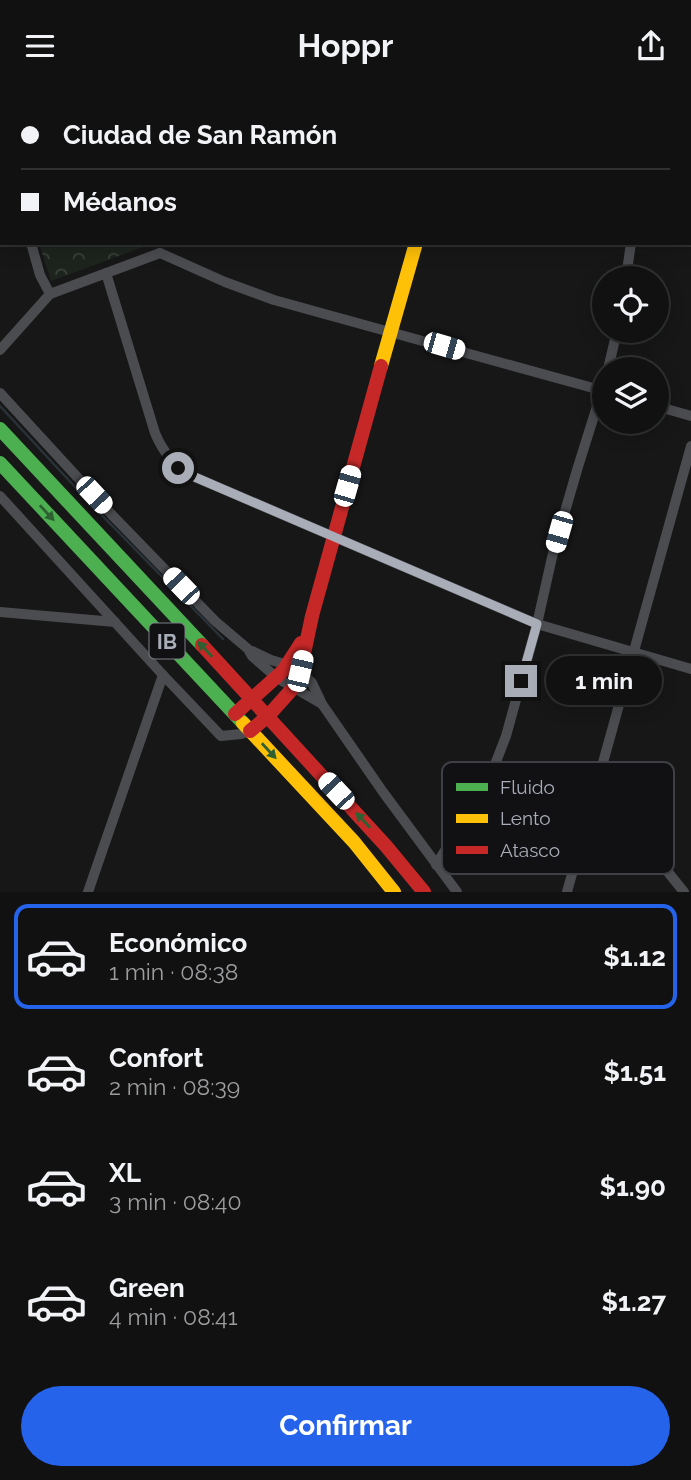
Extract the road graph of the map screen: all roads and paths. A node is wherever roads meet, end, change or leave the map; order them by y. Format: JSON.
{"nodes":[{"id":1,"x":32,"y":245,"type":"edge"},
{"id":2,"x":415,"y":245,"type":"edge"},
{"id":3,"x":631,"y":245,"type":"edge"},
{"id":4,"x":158,"y":248,"type":"edge"},
{"id":5,"x":628,"y":266,"type":"edge"},
{"id":6,"x":106,"y":273,"type":"junction"},
{"id":7,"x":50,"y":294,"type":"junction"},
{"id":8,"x":391,"y":332,"type":"junction"},
{"id":9,"x":0,"y":349,"type":"edge"},
{"id":10,"x":592,"y":385,"type":"edge"},
{"id":11,"x":0,"y":393,"type":"edge"},
{"id":12,"x":669,"y":410,"type":"edge"},
{"id":13,"x":691,"y":416,"type":"edge"},
{"id":14,"x":592,"y":423,"type":"edge"},
{"id":15,"x":0,"y":429,"type":"edge"},
{"id":16,"x":691,"y":446,"type":"edge"},
{"id":17,"x":0,"y":463,"type":"edge"},
{"id":18,"x":0,"y":496,"type":"edge"},
{"id":19,"x":333,"y":537,"type":"junction"},
{"id":20,"x":0,"y":613,"type":"edge"},
{"id":21,"x":115,"y":622,"type":"junction"},
{"id":22,"x":537,"y":624,"type":"junction"},
{"id":23,"x":248,"y":649,"type":"junction"},
{"id":24,"x":633,"y":653,"type":"junction"},
{"id":25,"x":294,"y":669,"type":"junction"},
{"id":26,"x":691,"y":669,"type":"edge"},
{"id":27,"x":163,"y":675,"type":"junction"},
{"id":28,"x":277,"y":678,"type":"junction"},
{"id":29,"x":293,"y":688,"type":"junction"},
{"id":30,"x":252,"y":699,"type":"junction"},
{"id":31,"x":322,"y":703,"type":"junction"},
{"id":32,"x":235,"y":714,"type":"junction"},
{"id":33,"x":268,"y":716,"type":"junction"},
{"id":34,"x":250,"y":731,"type":"junction"},
{"id":35,"x":221,"y":736,"type":"junction"},
{"id":36,"x":496,"y":762,"type":"edge"},
{"id":37,"x":603,"y":762,"type":"edge"},
{"id":38,"x":442,"y":855,"type":"edge"},
{"id":39,"x":436,"y":865,"type":"junction"},
{"id":40,"x":442,"y":873,"type":"edge"},
{"id":41,"x":443,"y":874,"type":"edge"},
{"id":42,"x":572,"y":874,"type":"edge"},
{"id":43,"x":669,"y":874,"type":"edge"},
{"id":44,"x":88,"y":892,"type":"edge"},
{"id":45,"x":394,"y":892,"type":"edge"},
{"id":46,"x":424,"y":892,"type":"edge"},
{"id":47,"x":457,"y":892,"type":"edge"},
{"id":48,"x":567,"y":892,"type":"edge"},
{"id":49,"x":684,"y":892,"type":"edge"}],
"edges":[{"from":1,"to":7,"type":"street"},
{"from":2,"to":8,"type":"main road"},
{"from":3,"to":5,"type":"street"},
{"from":4,"to":6,"type":"street"},
{"from":4,"to":8,"type":"street"},
{"from":6,"to":7,"type":"street"},
{"from":6,"to":19,"type":"street"},
{"from":7,"to":9,"type":"street"},
{"from":8,"to":10,"type":"street"},
{"from":8,"to":19,"type":"main road"},
{"from":11,"to":23,"type":"street"},
{"from":12,"to":13,"type":"street"},
{"from":14,"to":22,"type":"street"},
{"from":30,"to":15,"type":"main road","number":"IB","one_way":true},
{"from":16,"to":24,"type":"street"},
{"from":17,"to":32,"type":"main road","number":"IB","one_way":true},
{"from":18,"to":21,"type":"street"},
{"from":19,"to":22,"type":"street"},
{"from":19,"to":25,"type":"main road"},
{"from":20,"to":21,"type":"street"},
{"from":21,"to":27,"type":"street"},
{"from":22,"to":24,"type":"street"},
{"from":22,"to":36,"type":"street"},
{"from":23,"to":25,"type":"street"},
{"from":23,"to":28,"type":"street"},
{"from":24,"to":26,"type":"street"},
{"from":24,"to":37,"type":"street"},
{"from":25,"to":28,"type":"main road"},
{"from":25,"to":29,"type":"main road"},
{"from":25,"to":31,"type":"street"},
{"from":27,"to":35,"type":"street"},
{"from":27,"to":44,"type":"street"},
{"from":28,"to":29,"type":"street"},
{"from":28,"to":30,"type":"main road"},
{"from":29,"to":31,"type":"street"},
{"from":29,"to":33,"type":"main road"},
{"from":30,"to":32,"type":"main road"},
{"from":30,"to":33,"type":"main road","number":"IB"},
{"from":31,"to":39,"type":"street"},
{"from":32,"to":34,"type":"main road","number":"IB"},
{"from":32,"to":35,"type":"street"},
{"from":33,"to":34,"type":"main road"},
{"from":46,"to":33,"type":"main road","number":"IB","one_way":true},
{"from":34,"to":35,"type":"street"},
{"from":34,"to":45,"type":"main road","number":"IB","one_way":true},
{"from":38,"to":39,"type":"street"},
{"from":39,"to":40,"type":"street"},
{"from":41,"to":47,"type":"street"},
{"from":42,"to":48,"type":"street"},
{"from":43,"to":49,"type":"street"}]}
